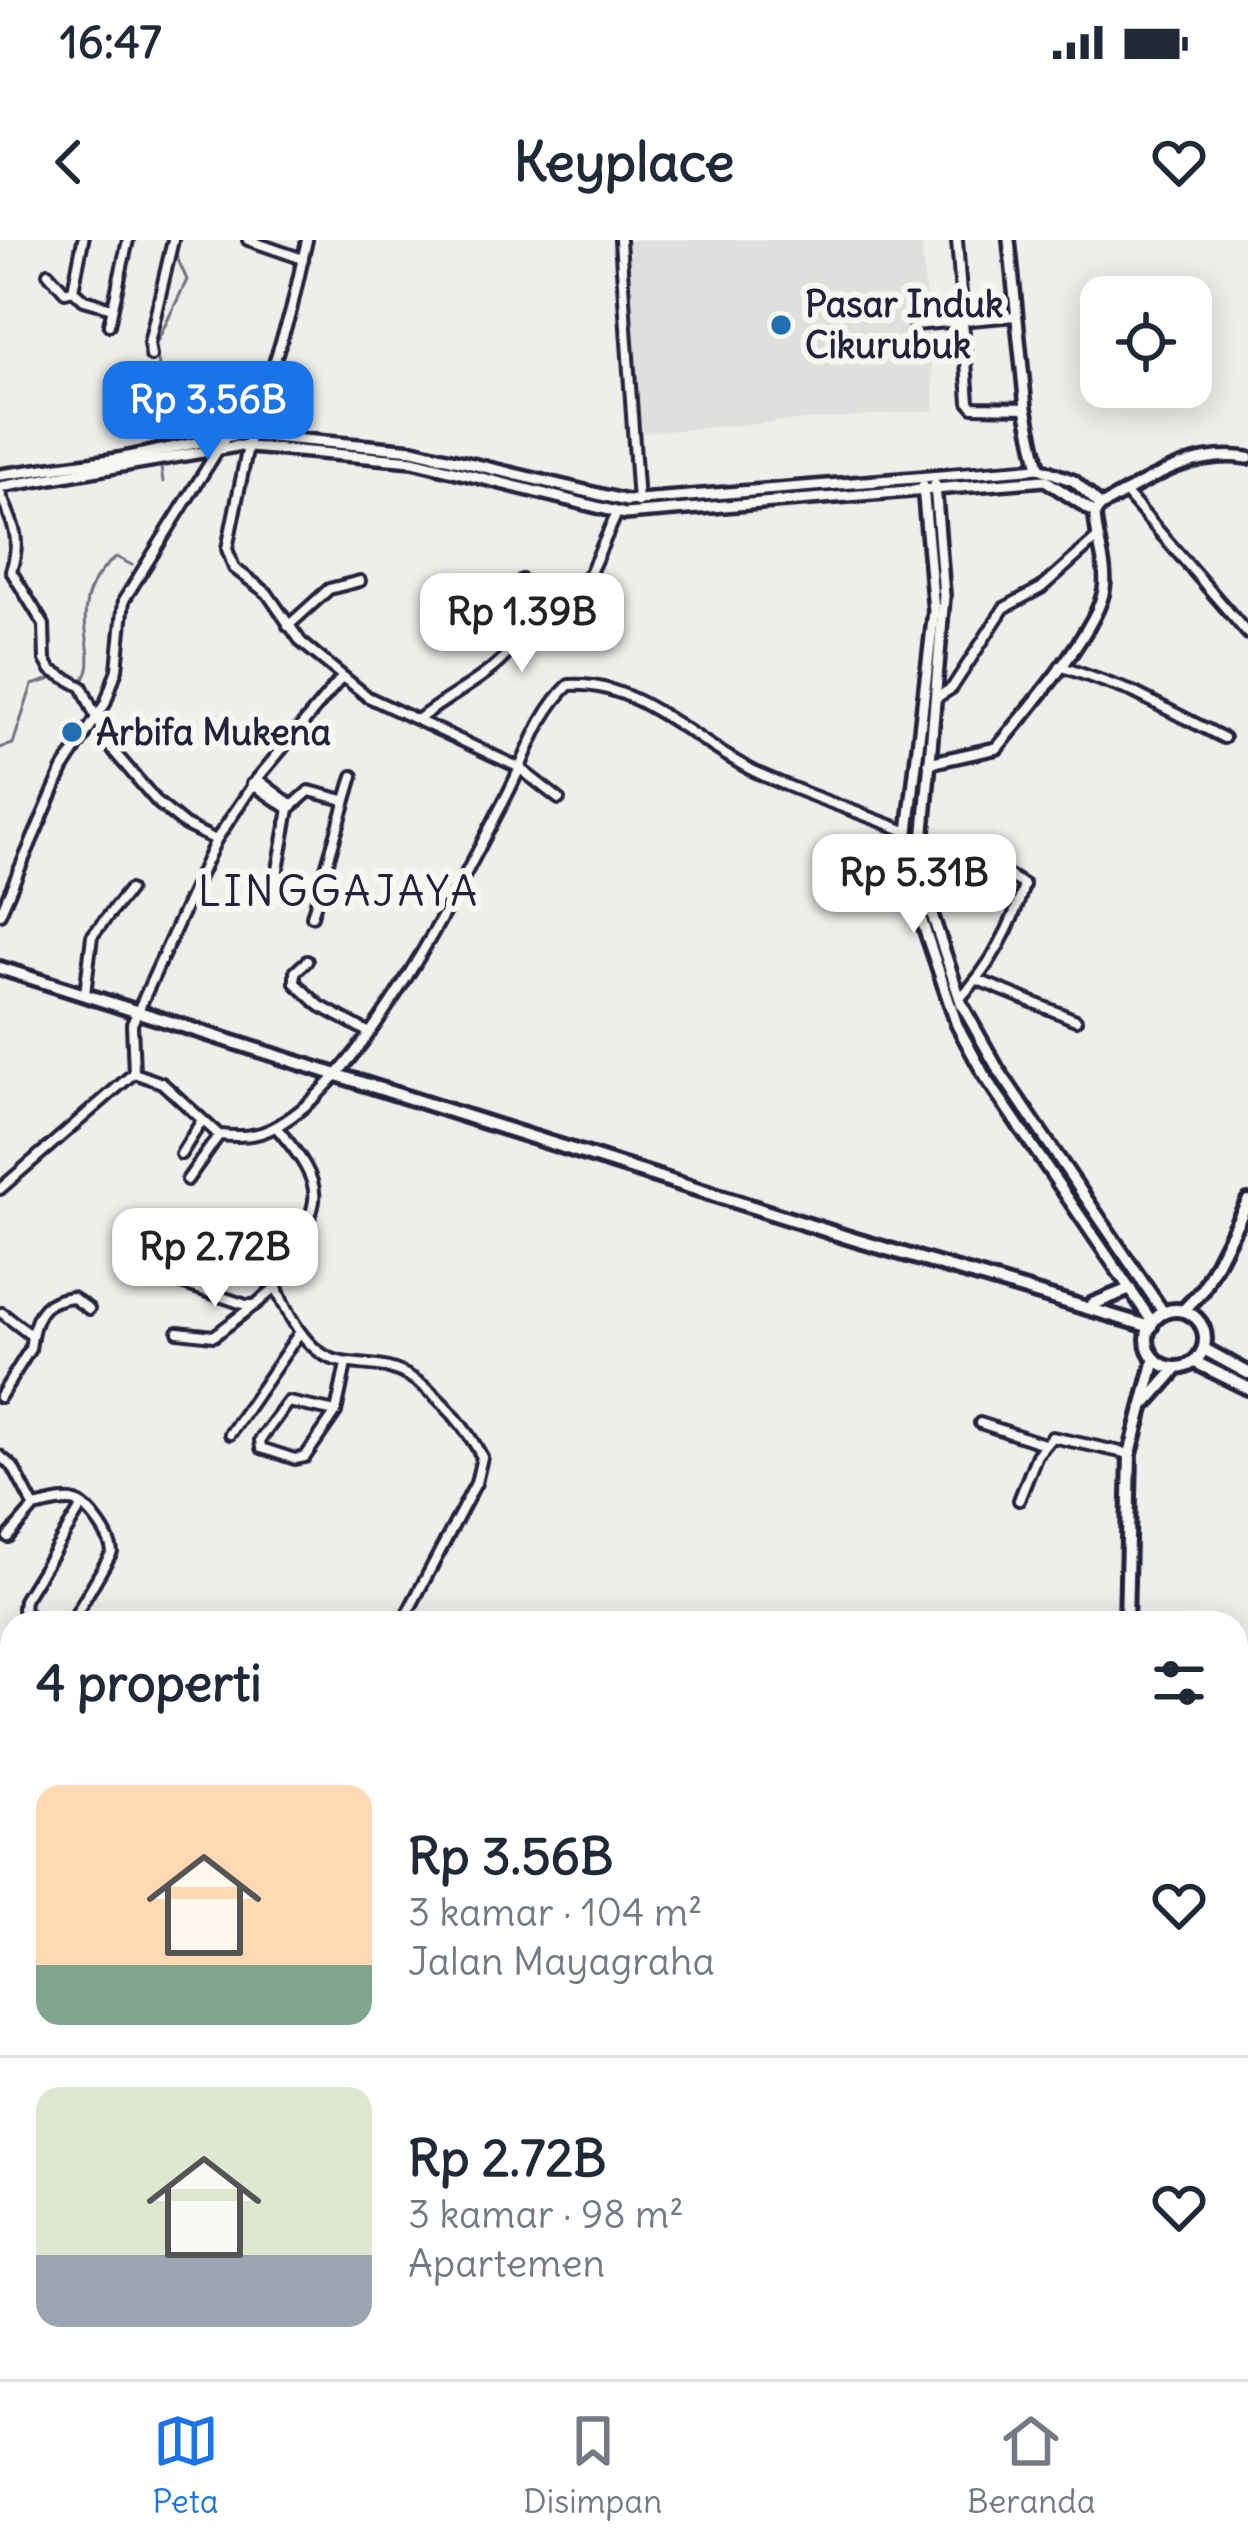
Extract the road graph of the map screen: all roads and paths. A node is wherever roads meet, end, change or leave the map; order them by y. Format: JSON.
{"nodes":[{"id":1,"x":83,"y":240,"type":"edge"},
{"id":2,"x":128,"y":240,"type":"edge"},
{"id":3,"x":173,"y":240,"type":"edge"},
{"id":4,"x":248,"y":240,"type":"edge"},
{"id":5,"x":307,"y":240,"type":"edge"},
{"id":6,"x":620,"y":240,"type":"edge"},
{"id":7,"x":957,"y":240,"type":"edge"},
{"id":8,"x":1009,"y":240,"type":"edge"},
{"id":9,"x":303,"y":259,"type":"junction"},
{"id":10,"x":48,"y":273,"type":"dead end"},
{"id":11,"x":74,"y":290,"type":"junction"},
{"id":12,"x":112,"y":308,"type":"junction"},
{"id":13,"x":1015,"y":316,"type":"junction"},
{"id":14,"x":966,"y":321,"type":"junction"},
{"id":15,"x":109,"y":325,"type":"dead end"},
{"id":16,"x":914,"y":325,"type":"dead end"},
{"id":17,"x":151,"y":356,"type":"dead end"},
{"id":18,"x":1026,"y":408,"type":"junction"},
{"id":19,"x":226,"y":436,"type":"junction"},
{"id":20,"x":249,"y":442,"type":"junction"},
{"id":21,"x":218,"y":450,"type":"junction"},
{"id":22,"x":164,"y":456,"type":"junction"},
{"id":23,"x":1248,"y":458,"type":"edge"},
{"id":24,"x":141,"y":460,"type":"junction"},
{"id":25,"x":1039,"y":468,"type":"junction"},
{"id":26,"x":0,"y":476,"type":"edge"},
{"id":27,"x":929,"y":485,"type":"junction"},
{"id":28,"x":0,"y":490,"type":"edge"},
{"id":29,"x":1125,"y":493,"type":"junction"},
{"id":30,"x":638,"y":500,"type":"junction"},
{"id":31,"x":1098,"y":509,"type":"junction"},
{"id":32,"x":617,"y":513,"type":"junction"},
{"id":33,"x":639,"y":513,"type":"junction"},
{"id":34,"x":1096,"y":539,"type":"junction"},
{"id":35,"x":522,"y":580,"type":"dead end"},
{"id":36,"x":360,"y":581,"type":"dead end"},
{"id":37,"x":576,"y":588,"type":"dead end"},
{"id":38,"x":288,"y":626,"type":"junction"},
{"id":39,"x":1248,"y":634,"type":"edge"},
{"id":40,"x":1060,"y":666,"type":"junction"},
{"id":41,"x":342,"y":677,"type":"junction"},
{"id":42,"x":935,"y":699,"type":"junction"},
{"id":43,"x":928,"y":712,"type":"junction"},
{"id":44,"x":95,"y":717,"type":"junction"},
{"id":45,"x":419,"y":719,"type":"junction"},
{"id":46,"x":1223,"y":737,"type":"dead end"},
{"id":47,"x":929,"y":763,"type":"junction"},
{"id":48,"x":518,"y":767,"type":"junction"},
{"id":49,"x":353,"y":776,"type":"dead end"},
{"id":50,"x":255,"y":782,"type":"junction"},
{"id":51,"x":559,"y":799,"type":"dead end"},
{"id":52,"x":344,"y":800,"type":"junction"},
{"id":53,"x":290,"y":807,"type":"junction"},
{"id":54,"x":908,"y":832,"type":"junction"},
{"id":55,"x":216,"y":840,"type":"junction"},
{"id":56,"x":967,"y":849,"type":"dead end"},
{"id":57,"x":319,"y":883,"type":"junction"},
{"id":58,"x":340,"y":889,"type":"dead end"},
{"id":59,"x":129,"y":890,"type":"dead end"},
{"id":60,"x":0,"y":914,"type":"edge"},
{"id":61,"x":312,"y":916,"type":"dead end"},
{"id":62,"x":934,"y":942,"type":"junction"},
{"id":63,"x":307,"y":961,"type":"dead end"},
{"id":64,"x":0,"y":968,"type":"edge"},
{"id":65,"x":978,"y":980,"type":"junction"},
{"id":66,"x":85,"y":996,"type":"junction"},
{"id":67,"x":960,"y":998,"type":"junction"},
{"id":68,"x":137,"y":1012,"type":"junction"},
{"id":69,"x":1076,"y":1020,"type":"dead end"},
{"id":70,"x":368,"y":1032,"type":"junction"},
{"id":71,"x":998,"y":1069,"type":"junction"},
{"id":72,"x":134,"y":1073,"type":"junction"},
{"id":73,"x":333,"y":1075,"type":"junction"},
{"id":74,"x":984,"y":1075,"type":"junction"},
{"id":75,"x":201,"y":1122,"type":"junction"},
{"id":76,"x":276,"y":1127,"type":"junction"},
{"id":77,"x":219,"y":1135,"type":"junction"},
{"id":78,"x":181,"y":1154,"type":"dead end"},
{"id":79,"x":187,"y":1180,"type":"dead end"},
{"id":80,"x":0,"y":1189,"type":"edge"},
{"id":81,"x":1248,"y":1201,"type":"edge"},
{"id":82,"x":135,"y":1259,"type":"dead end"},
{"id":83,"x":276,"y":1287,"type":"junction"},
{"id":84,"x":1130,"y":1289,"type":"junction"},
{"id":85,"x":1203,"y":1290,"type":"junction"},
{"id":86,"x":255,"y":1305,"type":"junction"},
{"id":87,"x":1090,"y":1305,"type":"junction"},
{"id":88,"x":89,"y":1309,"type":"dead end"},
{"id":89,"x":1184,"y":1311,"type":"junction"},
{"id":90,"x":2,"y":1313,"type":"edge"},
{"id":91,"x":1164,"y":1313,"type":"junction"},
{"id":92,"x":1121,"y":1317,"type":"junction"},
{"id":93,"x":1201,"y":1324,"type":"junction"},
{"id":94,"x":1152,"y":1325,"type":"junction"},
{"id":95,"x":178,"y":1331,"type":"dead end"},
{"id":96,"x":300,"y":1332,"type":"junction"},
{"id":97,"x":32,"y":1336,"type":"junction"},
{"id":98,"x":1149,"y":1346,"type":"junction"},
{"id":99,"x":1204,"y":1348,"type":"junction"},
{"id":100,"x":1155,"y":1359,"type":"junction"},
{"id":101,"x":1195,"y":1361,"type":"junction"},
{"id":102,"x":346,"y":1364,"type":"junction"},
{"id":103,"x":1177,"y":1369,"type":"junction"},
{"id":104,"x":1248,"y":1373,"type":"edge"},
{"id":105,"x":1248,"y":1388,"type":"edge"},
{"id":106,"x":0,"y":1396,"type":"edge"},
{"id":107,"x":1144,"y":1405,"type":"junction"},
{"id":108,"x":336,"y":1412,"type":"junction"},
{"id":109,"x":980,"y":1424,"type":"dead end"},
{"id":110,"x":230,"y":1434,"type":"dead end"},
{"id":111,"x":1044,"y":1444,"type":"junction"},
{"id":112,"x":1130,"y":1454,"type":"junction"},
{"id":113,"x":0,"y":1456,"type":"edge"},
{"id":114,"x":1019,"y":1500,"type":"dead end"},
{"id":115,"x":82,"y":1506,"type":"junction"},
{"id":116,"x":34,"y":1507,"type":"junction"},
{"id":117,"x":8,"y":1537,"type":"dead end"},
{"id":118,"x":25,"y":1611,"type":"edge"},
{"id":119,"x":78,"y":1611,"type":"edge"},
{"id":120,"x":408,"y":1611,"type":"edge"},
{"id":121,"x":1126,"y":1611,"type":"edge"},
{"id":122,"x":522,"y":2379,"type":"edge"},
{"id":123,"x":534,"y":2379,"type":"edge"}],
"edges":[{"from":1,"to":11,"type":"street"},
{"from":2,"to":12,"type":"street"},
{"from":3,"to":17,"type":"street"},
{"from":4,"to":9,"type":"street"},
{"from":5,"to":9,"type":"street"},
{"from":6,"to":30,"type":"street"},
{"from":7,"to":14,"type":"street"},
{"from":8,"to":13,"type":"street"},
{"from":9,"to":20,"type":"street"},
{"from":10,"to":11,"type":"street"},
{"from":11,"to":12,"type":"street"},
{"from":12,"to":15,"type":"street"},
{"from":13,"to":14,"type":"street"},
{"from":13,"to":18,"type":"street"},
{"from":14,"to":16,"type":"street"},
{"from":14,"to":18,"type":"street"},
{"from":18,"to":25,"type":"street"},
{"from":19,"to":20,"type":"street"},
{"from":19,"to":21,"type":"street"},
{"from":19,"to":22,"type":"street"},
{"from":20,"to":21,"type":"street"},
{"from":20,"to":30,"type":"street"},
{"from":20,"to":32,"type":"street"},
{"from":20,"to":38,"type":"street"},
{"from":21,"to":22,"type":"street"},
{"from":21,"to":44,"type":"street"},
{"from":22,"to":24,"type":"street"},
{"from":23,"to":29,"type":"street"},
{"from":24,"to":26,"type":"street"},
{"from":24,"to":28,"type":"street"},
{"from":25,"to":27,"type":"street"},
{"from":25,"to":31,"type":"street"},
{"from":27,"to":30,"type":"street"},
{"from":27,"to":31,"type":"street"},
{"from":27,"to":33,"type":"street"},
{"from":27,"to":42,"type":"street"},
{"from":27,"to":43,"type":"street"},
{"from":28,"to":44,"type":"street"},
{"from":29,"to":31,"type":"street"},
{"from":29,"to":39,"type":"street"},
{"from":30,"to":33,"type":"street"},
{"from":31,"to":34,"type":"street"},
{"from":32,"to":33,"type":"street"},
{"from":32,"to":37,"type":"street"},
{"from":34,"to":40,"type":"street"},
{"from":34,"to":42,"type":"street"},
{"from":35,"to":45,"type":"street"},
{"from":36,"to":38,"type":"street"},
{"from":38,"to":41,"type":"street"},
{"from":40,"to":46,"type":"street"},
{"from":40,"to":47,"type":"street"},
{"from":41,"to":45,"type":"street"},
{"from":41,"to":50,"type":"street"},
{"from":42,"to":43,"type":"street"},
{"from":43,"to":47,"type":"street"},
{"from":43,"to":54,"type":"street"},
{"from":44,"to":55,"type":"street"},
{"from":44,"to":60,"type":"street"},
{"from":45,"to":48,"type":"street"},
{"from":47,"to":62,"type":"street"},
{"from":48,"to":51,"type":"street"},
{"from":48,"to":54,"type":"street"},
{"from":48,"to":70,"type":"street"},
{"from":49,"to":52,"type":"street"},
{"from":50,"to":53,"type":"street"},
{"from":50,"to":55,"type":"street"},
{"from":52,"to":53,"type":"street"},
{"from":52,"to":57,"type":"street"},
{"from":53,"to":57,"type":"street"},
{"from":54,"to":62,"type":"street"},
{"from":55,"to":68,"type":"street"},
{"from":56,"to":65,"type":"street"},
{"from":57,"to":58,"type":"street"},
{"from":57,"to":61,"type":"street"},
{"from":59,"to":66,"type":"street"},
{"from":62,"to":67,"type":"street"},
{"from":62,"to":74,"type":"street"},
{"from":63,"to":70,"type":"street"},
{"from":64,"to":66,"type":"main road"},
{"from":65,"to":67,"type":"street"},
{"from":65,"to":69,"type":"street"},
{"from":66,"to":68,"type":"main road"},
{"from":67,"to":71,"type":"street"},
{"from":68,"to":72,"type":"street"},
{"from":68,"to":73,"type":"main road"},
{"from":70,"to":73,"type":"street"},
{"from":71,"to":74,"type":"street"},
{"from":71,"to":91,"type":"street"},
{"from":72,"to":75,"type":"street"},
{"from":72,"to":80,"type":"street"},
{"from":73,"to":76,"type":"street"},
{"from":73,"to":87,"type":"main road"},
{"from":74,"to":84,"type":"street"},
{"from":75,"to":77,"type":"street"},
{"from":75,"to":78,"type":"street"},
{"from":76,"to":77,"type":"street"},
{"from":76,"to":83,"type":"street"},
{"from":77,"to":79,"type":"street"},
{"from":81,"to":85,"type":"main road"},
{"from":82,"to":86,"type":"street"},
{"from":83,"to":86,"type":"street"},
{"from":83,"to":96,"type":"street"},
{"from":84,"to":87,"type":"main road"},
{"from":84,"to":94,"type":"street"},
{"from":85,"to":89,"type":"main road"},
{"from":85,"to":93,"type":"main road"},
{"from":86,"to":95,"type":"street"},
{"from":87,"to":92,"type":"main road"},
{"from":88,"to":97,"type":"street"},
{"from":89,"to":91,"type":"main road"},
{"from":89,"to":93,"type":"main road"},
{"from":90,"to":97,"type":"street"},
{"from":91,"to":94,"type":"main road"},
{"from":92,"to":94,"type":"main road"},
{"from":92,"to":98,"type":"main road"},
{"from":93,"to":99,"type":"main road"},
{"from":94,"to":98,"type":"main road"},
{"from":96,"to":102,"type":"street"},
{"from":96,"to":110,"type":"street"},
{"from":97,"to":106,"type":"street"},
{"from":98,"to":100,"type":"main road"},
{"from":99,"to":101,"type":"main road"},
{"from":99,"to":104,"type":"main road"},
{"from":100,"to":103,"type":"main road"},
{"from":100,"to":107,"type":"main road"},
{"from":101,"to":103,"type":"main road"},
{"from":101,"to":105,"type":"main road"},
{"from":102,"to":108,"type":"street"},
{"from":102,"to":120,"type":"street"},
{"from":103,"to":107,"type":"main road"},
{"from":107,"to":112,"type":"main road"},
{"from":108,"to":108,"type":"street"},
{"from":109,"to":111,"type":"street"},
{"from":111,"to":112,"type":"street"},
{"from":111,"to":114,"type":"street"},
{"from":112,"to":121,"type":"main road"},
{"from":113,"to":116,"type":"street"},
{"from":115,"to":116,"type":"street"},
{"from":115,"to":118,"type":"street"},
{"from":115,"to":119,"type":"street"},
{"from":116,"to":117,"type":"street"},
{"from":122,"to":123,"type":"street"}]}
